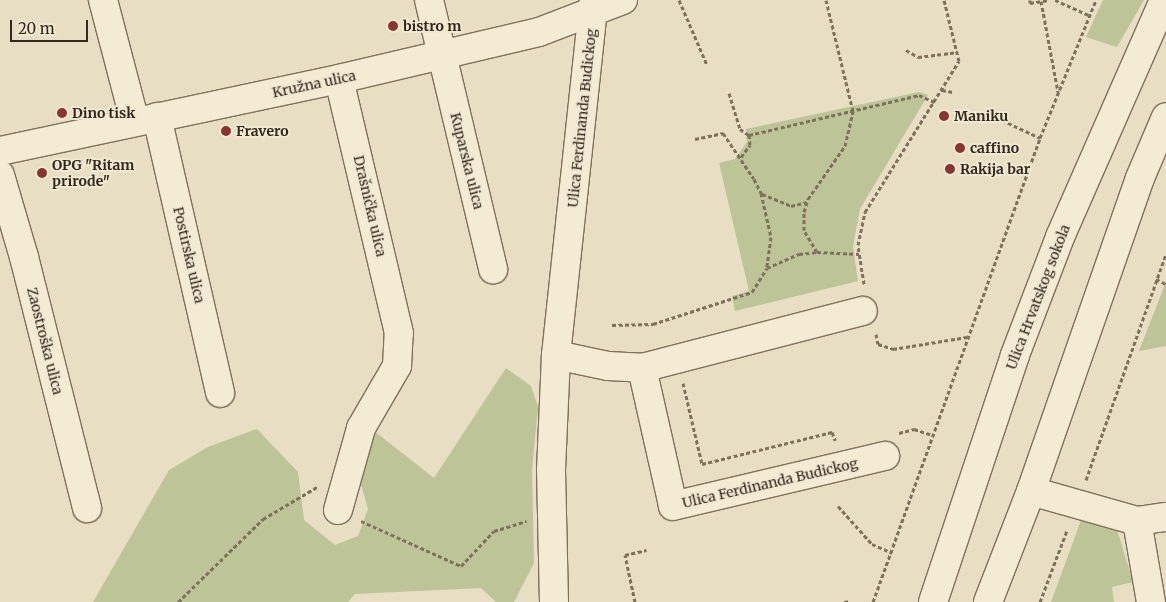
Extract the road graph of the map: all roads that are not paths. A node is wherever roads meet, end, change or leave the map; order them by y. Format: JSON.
{"nodes":[{"id":1,"x":103,"y":0,"type":"edge"},
{"id":2,"x":430,"y":0,"type":"edge"},
{"id":3,"x":623,"y":0,"type":"edge"},
{"id":4,"x":1164,"y":0,"type":"edge"},
{"id":5,"x":594,"y":6,"type":"edge"},
{"id":6,"x":440,"y":53,"type":"junction"},
{"id":7,"x":339,"y":79,"type":"junction"},
{"id":8,"x":1166,"y":117,"type":"edge"},
{"id":9,"x":146,"y":119,"type":"junction"},
{"id":10,"x":0,"y":151,"type":"edge"},
{"id":11,"x":0,"y":175,"type":"edge"},
{"id":12,"x":493,"y":269,"type":"dead end"},
{"id":13,"x":868,"y":311,"type":"road end"},
{"id":14,"x":556,"y":355,"type":"junction"},
{"id":15,"x":642,"y":368,"type":"junction"},
{"id":16,"x":220,"y":394,"type":"dead end"},
{"id":17,"x":890,"y":445,"type":"road end"},
{"id":18,"x":1031,"y":490,"type":"junction"},
{"id":19,"x":87,"y":508,"type":"dead end"},
{"id":20,"x":338,"y":510,"type":"road end"},
{"id":21,"x":1166,"y":517,"type":"edge"},
{"id":22,"x":1137,"y":520,"type":"junction"},
{"id":23,"x":554,"y":602,"type":"edge"},
{"id":24,"x":933,"y":602,"type":"edge"},
{"id":25,"x":988,"y":602,"type":"edge"},
{"id":26,"x":1151,"y":602,"type":"edge"}],
"edges":[{"from":1,"to":9,"type":"street","name":"Postirska ulica"},
{"from":2,"to":6,"type":"street","name":"Kuparska ulica"},
{"from":3,"to":5,"type":"street","name":"Kružna ulica"},
{"from":4,"to":24,"type":"street","name":"Ulica Hrvatskog sokola"},
{"from":5,"to":6,"type":"street","name":"Kružna ulica"},
{"from":5,"to":14,"type":"street","name":"Ulica Ferdinanda Budickog"},
{"from":6,"to":7,"type":"street","name":"Kružna ulica"},
{"from":6,"to":12,"type":"street","name":"Kuparska ulica"},
{"from":7,"to":9,"type":"street","name":"Kružna ulica"},
{"from":7,"to":20,"type":"street","name":"Drašnička ulica"},
{"from":8,"to":18,"type":"street"},
{"from":9,"to":10,"type":"street","name":"Kružna ulica"},
{"from":9,"to":16,"type":"street","name":"Postirska ulica"},
{"from":11,"to":19,"type":"street","name":"Zaostroška ulica"},
{"from":13,"to":15,"type":"street"},
{"from":14,"to":15,"type":"street"},
{"from":14,"to":23,"type":"street","name":"Ulica Ferdinanda Budickog"},
{"from":15,"to":17,"type":"street","name":"Ulica Ferdinanda Budickog"},
{"from":18,"to":22,"type":"street"},
{"from":18,"to":25,"type":"street"},
{"from":21,"to":22,"type":"street"},
{"from":22,"to":26,"type":"street"}]}
